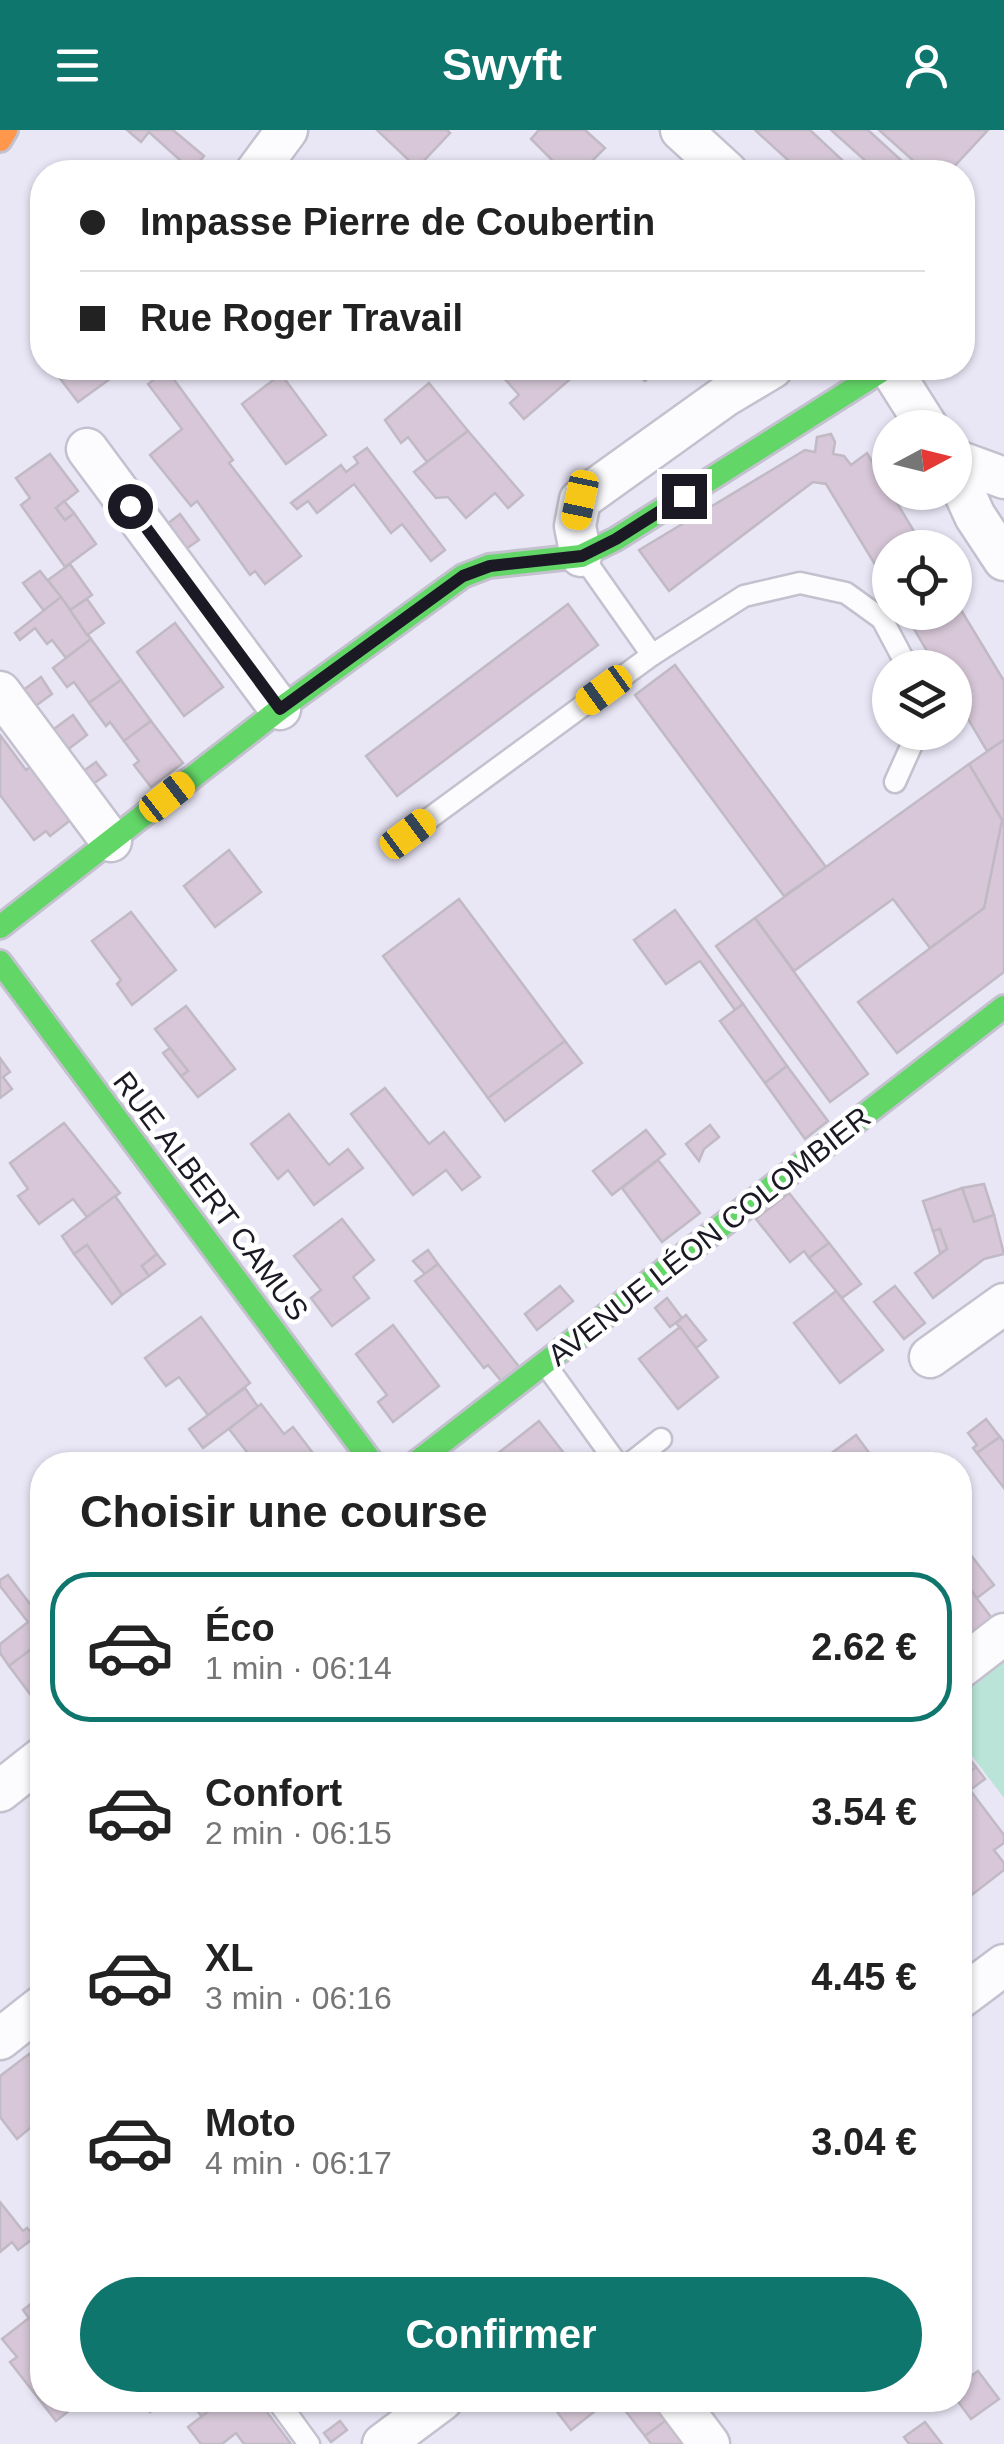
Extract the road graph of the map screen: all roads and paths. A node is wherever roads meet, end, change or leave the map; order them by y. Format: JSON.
{"nodes":[{"id":1,"x":288,"y":130,"type":"edge"},
{"id":2,"x":681,"y":130,"type":"edge"},
{"id":3,"x":265,"y":160,"type":"edge"},
{"id":4,"x":714,"y":160,"type":"edge"},
{"id":5,"x":752,"y":380,"type":"edge"},
{"id":6,"x":869,"y":380,"type":"edge"},
{"id":7,"x":896,"y":380,"type":"edge"},
{"id":8,"x":916,"y":410,"type":"edge"},
{"id":9,"x":87,"y":448,"type":"dead end"},
{"id":10,"x":972,"y":466,"type":"edge"},
{"id":11,"x":1004,"y":478,"type":"edge"},
{"id":12,"x":972,"y":509,"type":"edge"},
{"id":13,"x":582,"y":556,"type":"junction"},
{"id":14,"x":1004,"y":560,"type":"edge"},
{"id":15,"x":898,"y":650,"type":"edge"},
{"id":16,"x":652,"y":655,"type":"junction"},
{"id":17,"x":0,"y":692,"type":"edge"},
{"id":18,"x":280,"y":709,"type":"junction"},
{"id":19,"x":910,"y":750,"type":"edge"},
{"id":20,"x":896,"y":782,"type":"dead end"},
{"id":21,"x":408,"y":834,"type":"dead end"},
{"id":22,"x":111,"y":841,"type":"junction"},
{"id":23,"x":0,"y":928,"type":"edge"},
{"id":24,"x":0,"y":962,"type":"edge"},
{"id":25,"x":1004,"y":1007,"type":"edge"},
{"id":26,"x":1004,"y":1304,"type":"edge"},
{"id":27,"x":930,"y":1358,"type":"dead end"},
{"id":28,"x":544,"y":1363,"type":"junction"},
{"id":29,"x":661,"y":1439,"type":"dead end"},
{"id":30,"x":364,"y":1452,"type":"edge"},
{"id":31,"x":430,"y":1452,"type":"edge"},
{"id":32,"x":609,"y":1452,"type":"edge"},
{"id":33,"x":644,"y":1452,"type":"edge"},
{"id":34,"x":1004,"y":1634,"type":"edge"},
{"id":35,"x":972,"y":1659,"type":"edge"},
{"id":36,"x":30,"y":1767,"type":"edge"},
{"id":37,"x":0,"y":1791,"type":"edge"},
{"id":38,"x":1004,"y":1965,"type":"edge"},
{"id":39,"x":972,"y":1989,"type":"edge"},
{"id":40,"x":286,"y":2412,"type":"edge"},
{"id":41,"x":426,"y":2412,"type":"edge"},
{"id":42,"x":685,"y":2412,"type":"edge"},
{"id":43,"x":310,"y":2444,"type":"edge"},
{"id":44,"x":384,"y":2444,"type":"edge"},
{"id":45,"x":709,"y":2444,"type":"edge"}],
"edges":[{"from":1,"to":3,"type":"street"},
{"from":2,"to":4,"type":"street"},
{"from":5,"to":13,"type":"street"},
{"from":6,"to":13,"type":"street"},
{"from":7,"to":8,"type":"street"},
{"from":9,"to":18,"type":"street"},
{"from":10,"to":11,"type":"street"},
{"from":12,"to":14,"type":"street"},
{"from":13,"to":16,"type":"lane"},
{"from":13,"to":18,"type":"street"},
{"from":15,"to":16,"type":"lane"},
{"from":16,"to":21,"type":"lane"},
{"from":17,"to":22,"type":"street"},
{"from":18,"to":22,"type":"street"},
{"from":19,"to":20,"type":"lane"},
{"from":22,"to":23,"type":"street"},
{"from":24,"to":30,"type":"street","name":"RUE ALBERT CAMUS"},
{"from":25,"to":28,"type":"street","name":"AVENUE LÉON COLOMBIER"},
{"from":26,"to":27,"type":"street"},
{"from":28,"to":31,"type":"street","name":"AVENUE LÉON COLOMBIER"},
{"from":28,"to":32,"type":"lane"},
{"from":29,"to":33,"type":"lane"},
{"from":34,"to":35,"type":"street"},
{"from":36,"to":37,"type":"street"},
{"from":38,"to":39,"type":"street"},
{"from":40,"to":43,"type":"lane"},
{"from":41,"to":44,"type":"street"},
{"from":42,"to":45,"type":"street"}]}
